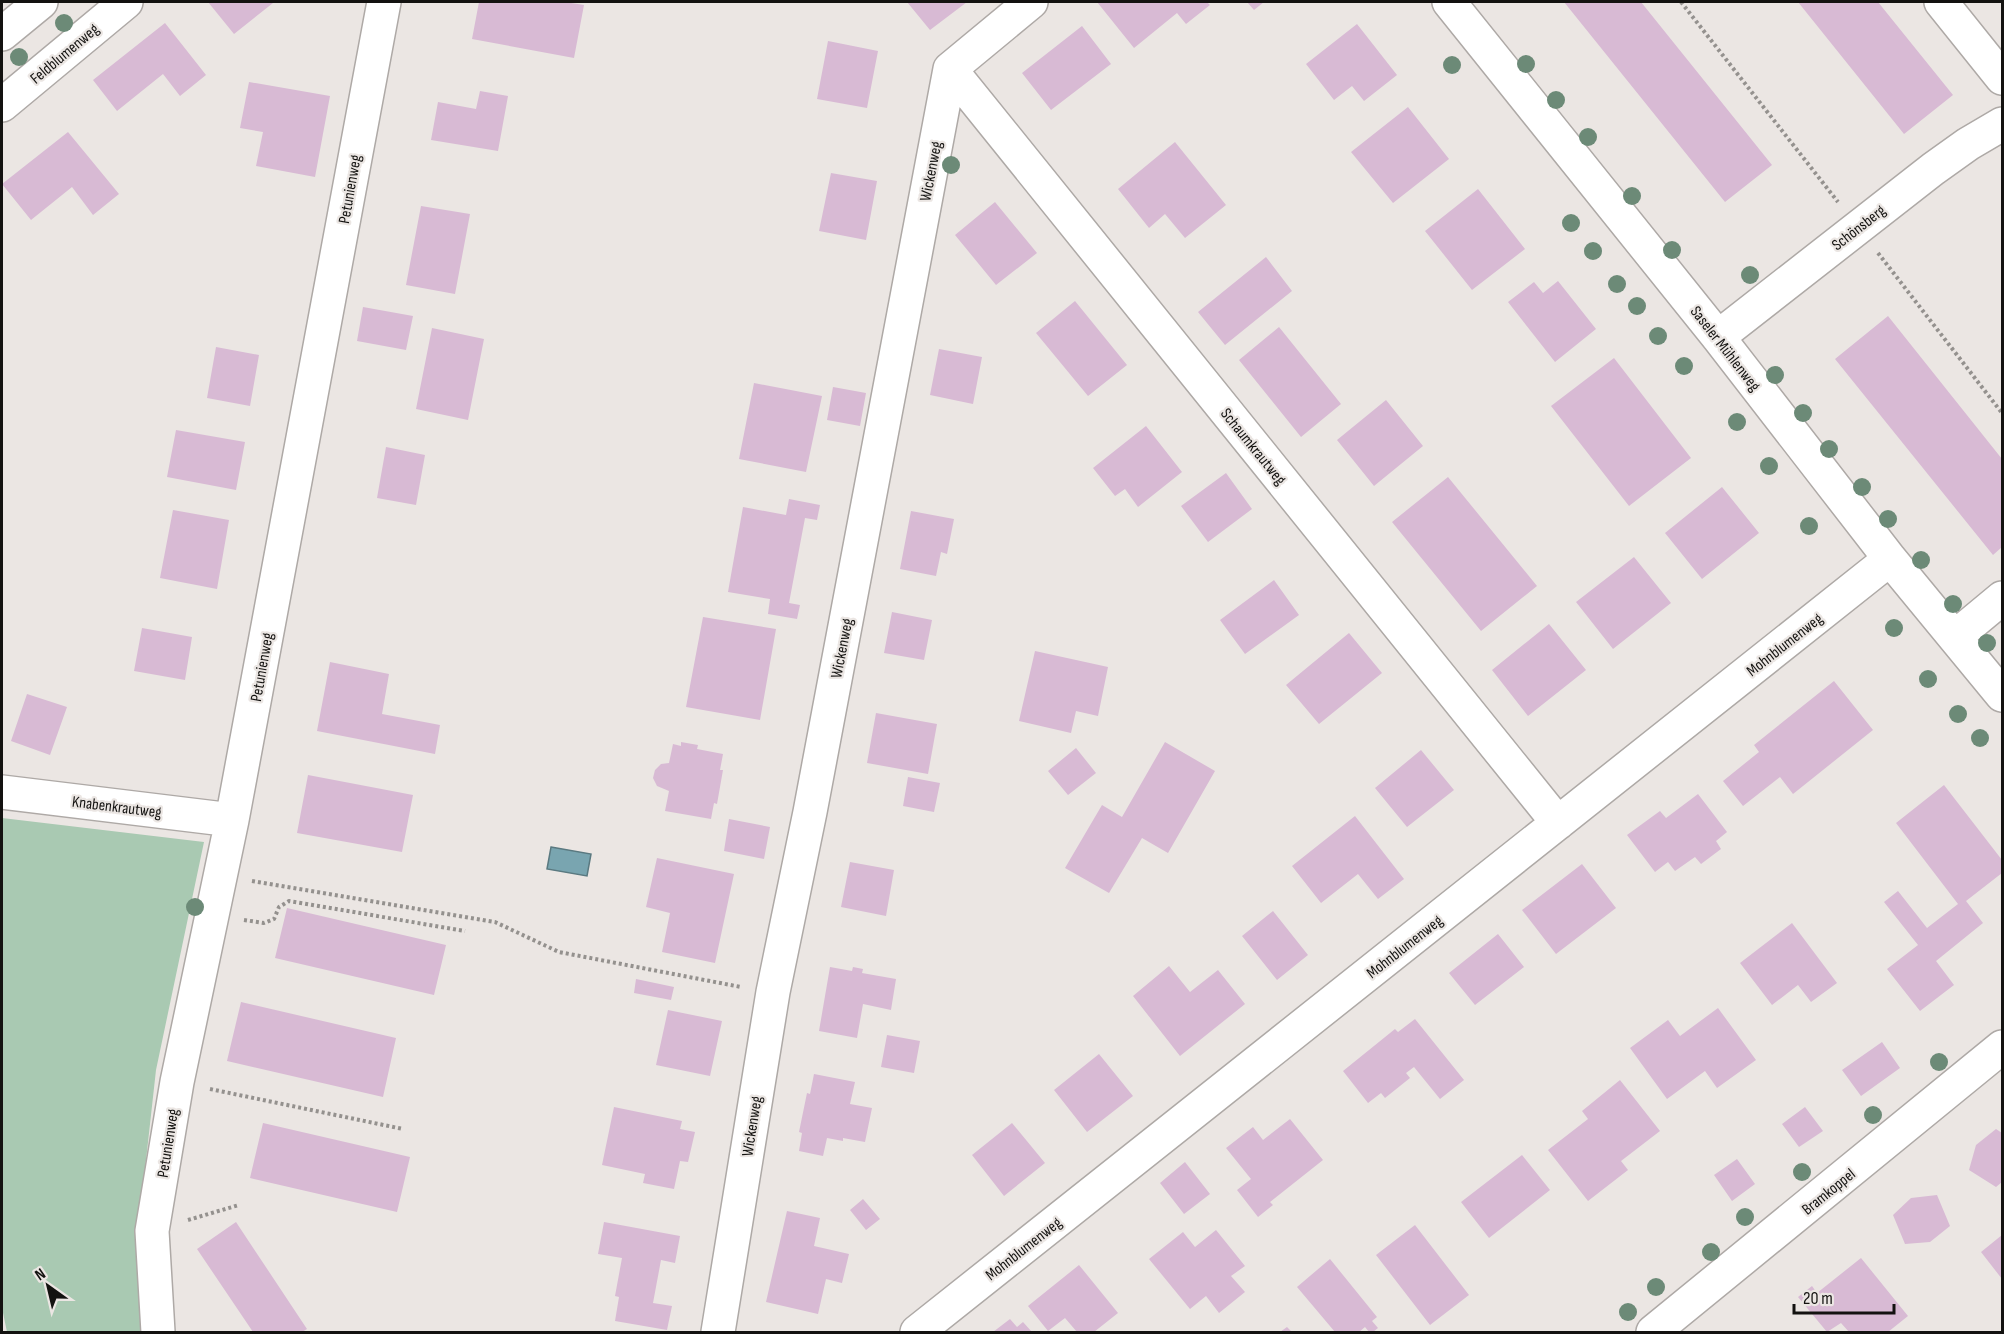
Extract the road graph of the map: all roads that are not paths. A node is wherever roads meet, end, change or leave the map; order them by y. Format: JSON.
{"nodes":[{"id":1,"x":41,"y":2,"type":"edge"},
{"id":2,"x":126,"y":2,"type":"edge"},
{"id":3,"x":384,"y":2,"type":"edge"},
{"id":4,"x":1031,"y":2,"type":"edge"},
{"id":5,"x":1449,"y":2,"type":"edge"},
{"id":6,"x":1941,"y":2,"type":"edge"},
{"id":7,"x":2,"y":34,"type":"edge"},
{"id":8,"x":950,"y":69,"type":"junction"},
{"id":9,"x":2002,"y":78,"type":"edge"},
{"id":10,"x":2,"y":105,"type":"edge"},
{"id":11,"x":2002,"y":124,"type":"edge"},
{"id":12,"x":1718,"y":337,"type":"junction"},
{"id":13,"x":1890,"y":559,"type":"junction"},
{"id":14,"x":2002,"y":598,"type":"edge"},
{"id":15,"x":1955,"y":637,"type":"junction"},
{"id":16,"x":2002,"y":695,"type":"edge"},
{"id":17,"x":2,"y":792,"type":"edge"},
{"id":18,"x":232,"y":820,"type":"junction"},
{"id":19,"x":1558,"y":823,"type":"junction"},
{"id":20,"x":2002,"y":1047,"type":"edge"},
{"id":21,"x":158,"y":1332,"type":"edge"},
{"id":22,"x":718,"y":1332,"type":"edge"},
{"id":23,"x":918,"y":1332,"type":"edge"},
{"id":24,"x":1653,"y":1332,"type":"edge"}],
"edges":[{"from":1,"to":7,"type":"street"},
{"from":2,"to":10,"type":"street","name":"Feldblumenweg"},
{"from":3,"to":18,"type":"street","name":"Petunienweg"},
{"from":4,"to":8,"type":"street"},
{"from":5,"to":12,"type":"street","name":"Saseler Mühlenweg"},
{"from":6,"to":9,"type":"street"},
{"from":8,"to":19,"type":"street","name":"Schaumkrautweg"},
{"from":8,"to":22,"type":"street","name":"Wickenweg"},
{"from":11,"to":12,"type":"street","name":"Schönsberg"},
{"from":12,"to":13,"type":"street","name":"Saseler Mühlenweg"},
{"from":13,"to":15,"type":"street","name":"Saseler Mühlenweg"},
{"from":13,"to":19,"type":"street","name":"Mohnblumenweg"},
{"from":14,"to":15,"type":"street"},
{"from":15,"to":16,"type":"street","name":"Saseler Mühlenweg"},
{"from":17,"to":18,"type":"street","name":"Knabenkrautweg"},
{"from":18,"to":21,"type":"street","name":"Petunienweg"},
{"from":19,"to":23,"type":"street","name":"Mohnblumenweg"},
{"from":20,"to":24,"type":"street","name":"Bramkoppel"}]}
